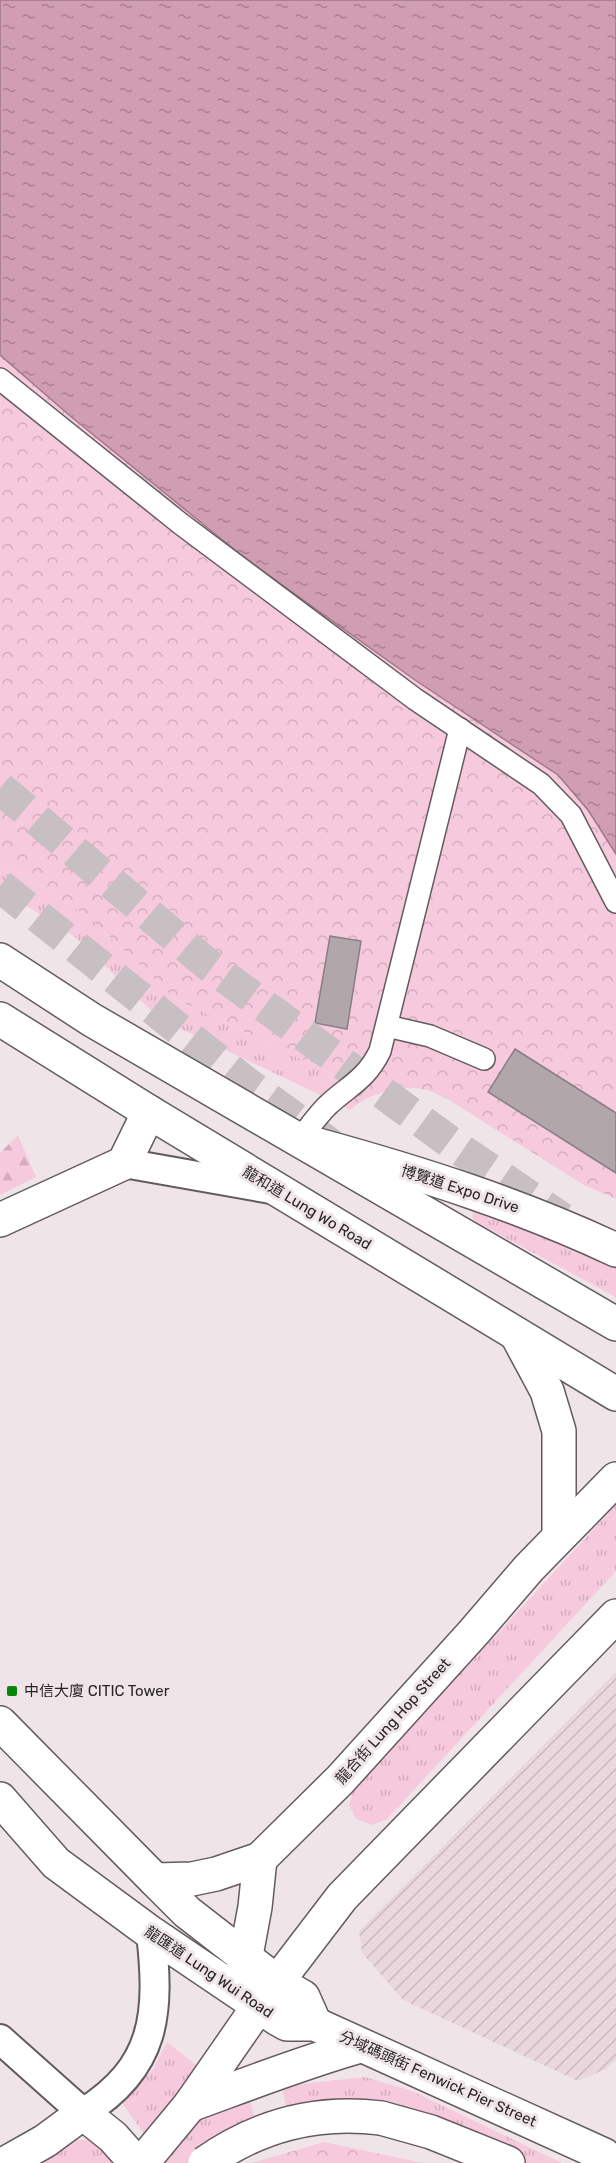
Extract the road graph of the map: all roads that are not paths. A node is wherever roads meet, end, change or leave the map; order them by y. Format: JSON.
{"nodes":[{"id":1,"x":0,"y":379,"type":"edge"},
{"id":2,"x":460,"y":729,"type":"junction"},
{"id":3,"x":616,"y":902,"type":"edge"},
{"id":4,"x":0,"y":960,"type":"edge"},
{"id":5,"x":0,"y":1019,"type":"edge"},
{"id":6,"x":387,"y":1026,"type":"junction"},
{"id":7,"x":484,"y":1059,"type":"dead end"},
{"id":8,"x":149,"y":1112,"type":"junction"},
{"id":9,"x":299,"y":1140,"type":"junction"},
{"id":10,"x":124,"y":1163,"type":"junction"},
{"id":11,"x":279,"y":1191,"type":"junction"},
{"id":12,"x":0,"y":1220,"type":"edge"},
{"id":13,"x":616,"y":1250,"type":"edge"},
{"id":14,"x":616,"y":1324,"type":"edge"},
{"id":15,"x":517,"y":1336,"type":"junction"},
{"id":16,"x":616,"y":1394,"type":"edge"},
{"id":17,"x":616,"y":1479,"type":"edge"},
{"id":18,"x":559,"y":1536,"type":"junction"},
{"id":19,"x":616,"y":1616,"type":"edge"},
{"id":20,"x":0,"y":1723,"type":"edge"},
{"id":21,"x":0,"y":1799,"type":"edge"},
{"id":22,"x":260,"y":1859,"type":"junction"},
{"id":23,"x":155,"y":1881,"type":"junction"},
{"id":24,"x":151,"y":1933,"type":"junction"},
{"id":25,"x":246,"y":1957,"type":"junction"},
{"id":26,"x":258,"y":1994,"type":"junction"},
{"id":27,"x":315,"y":2024,"type":"junction"},
{"id":28,"x":0,"y":2039,"type":"edge"},
{"id":29,"x":424,"y":2074,"type":"dead end"},
{"id":30,"x":190,"y":2105,"type":"junction"},
{"id":31,"x":83,"y":2113,"type":"junction"},
{"id":32,"x":610,"y":2157,"type":"edge"},
{"id":33,"x":6,"y":2163,"type":"edge"},
{"id":34,"x":136,"y":2163,"type":"edge"},
{"id":35,"x":142,"y":2163,"type":"edge"},
{"id":36,"x":205,"y":2163,"type":"edge"},
{"id":37,"x":508,"y":2163,"type":"edge"}],
"edges":[{"from":1,"to":2,"type":"street"},
{"from":2,"to":3,"type":"street"},
{"from":2,"to":6,"type":"street"},
{"from":4,"to":9,"type":"main road"},
{"from":5,"to":8,"type":"main road","name":"龍和道 Lung Wo Road"},
{"from":6,"to":7,"type":"street"},
{"from":6,"to":9,"type":"street"},
{"from":8,"to":10,"type":"main road"},
{"from":8,"to":11,"type":"main road","name":"龍和道 Lung Wo Road"},
{"from":9,"to":13,"type":"main road","name":"博覽道 Expo Drive"},
{"from":9,"to":14,"type":"main road"},
{"from":10,"to":11,"type":"street"},
{"from":10,"to":12,"type":"main road"},
{"from":11,"to":15,"type":"main road","name":"龍和道 Lung Wo Road"},
{"from":15,"to":16,"type":"main road","name":"龍和道 Lung Wo Road"},
{"from":15,"to":18,"type":"main road"},
{"from":17,"to":18,"type":"main road","name":"龍合街 Lung Hop Street"},
{"from":18,"to":22,"type":"main road","name":"龍合街 Lung Hop Street"},
{"from":19,"to":26,"type":"main road"},
{"from":20,"to":23,"type":"main road","name":"龍匯道 Lung Wui Road"},
{"from":21,"to":24,"type":"main road","name":"龍匯道 Lung Wui Road"},
{"from":22,"to":23,"type":"main road"},
{"from":22,"to":25,"type":"main road"},
{"from":23,"to":25,"type":"main road","name":"龍匯道 Lung Wui Road"},
{"from":24,"to":26,"type":"main road","name":"龍匯道 Lung Wui Road"},
{"from":24,"to":31,"type":"street"},
{"from":25,"to":26,"type":"main road","name":"龍匯道 Lung Wui Road"},
{"from":26,"to":27,"type":"main road","name":"龍匯道 Lung Wui Road"},
{"from":26,"to":30,"type":"main road"},
{"from":27,"to":30,"type":"main road","name":"分域碼頭街 Fenwick Pier Street"},
{"from":27,"to":32,"type":"main road","name":"分域碼頭街 Fenwick Pier Street"},
{"from":28,"to":31,"type":"street"},
{"from":29,"to":32,"type":"main road","name":"分域碼頭街 Fenwick Pier Street"},
{"from":30,"to":35,"type":"main road"},
{"from":31,"to":33,"type":"main road"},
{"from":31,"to":34,"type":"main road"},
{"from":36,"to":37,"type":"main road","bridge":true}]}
